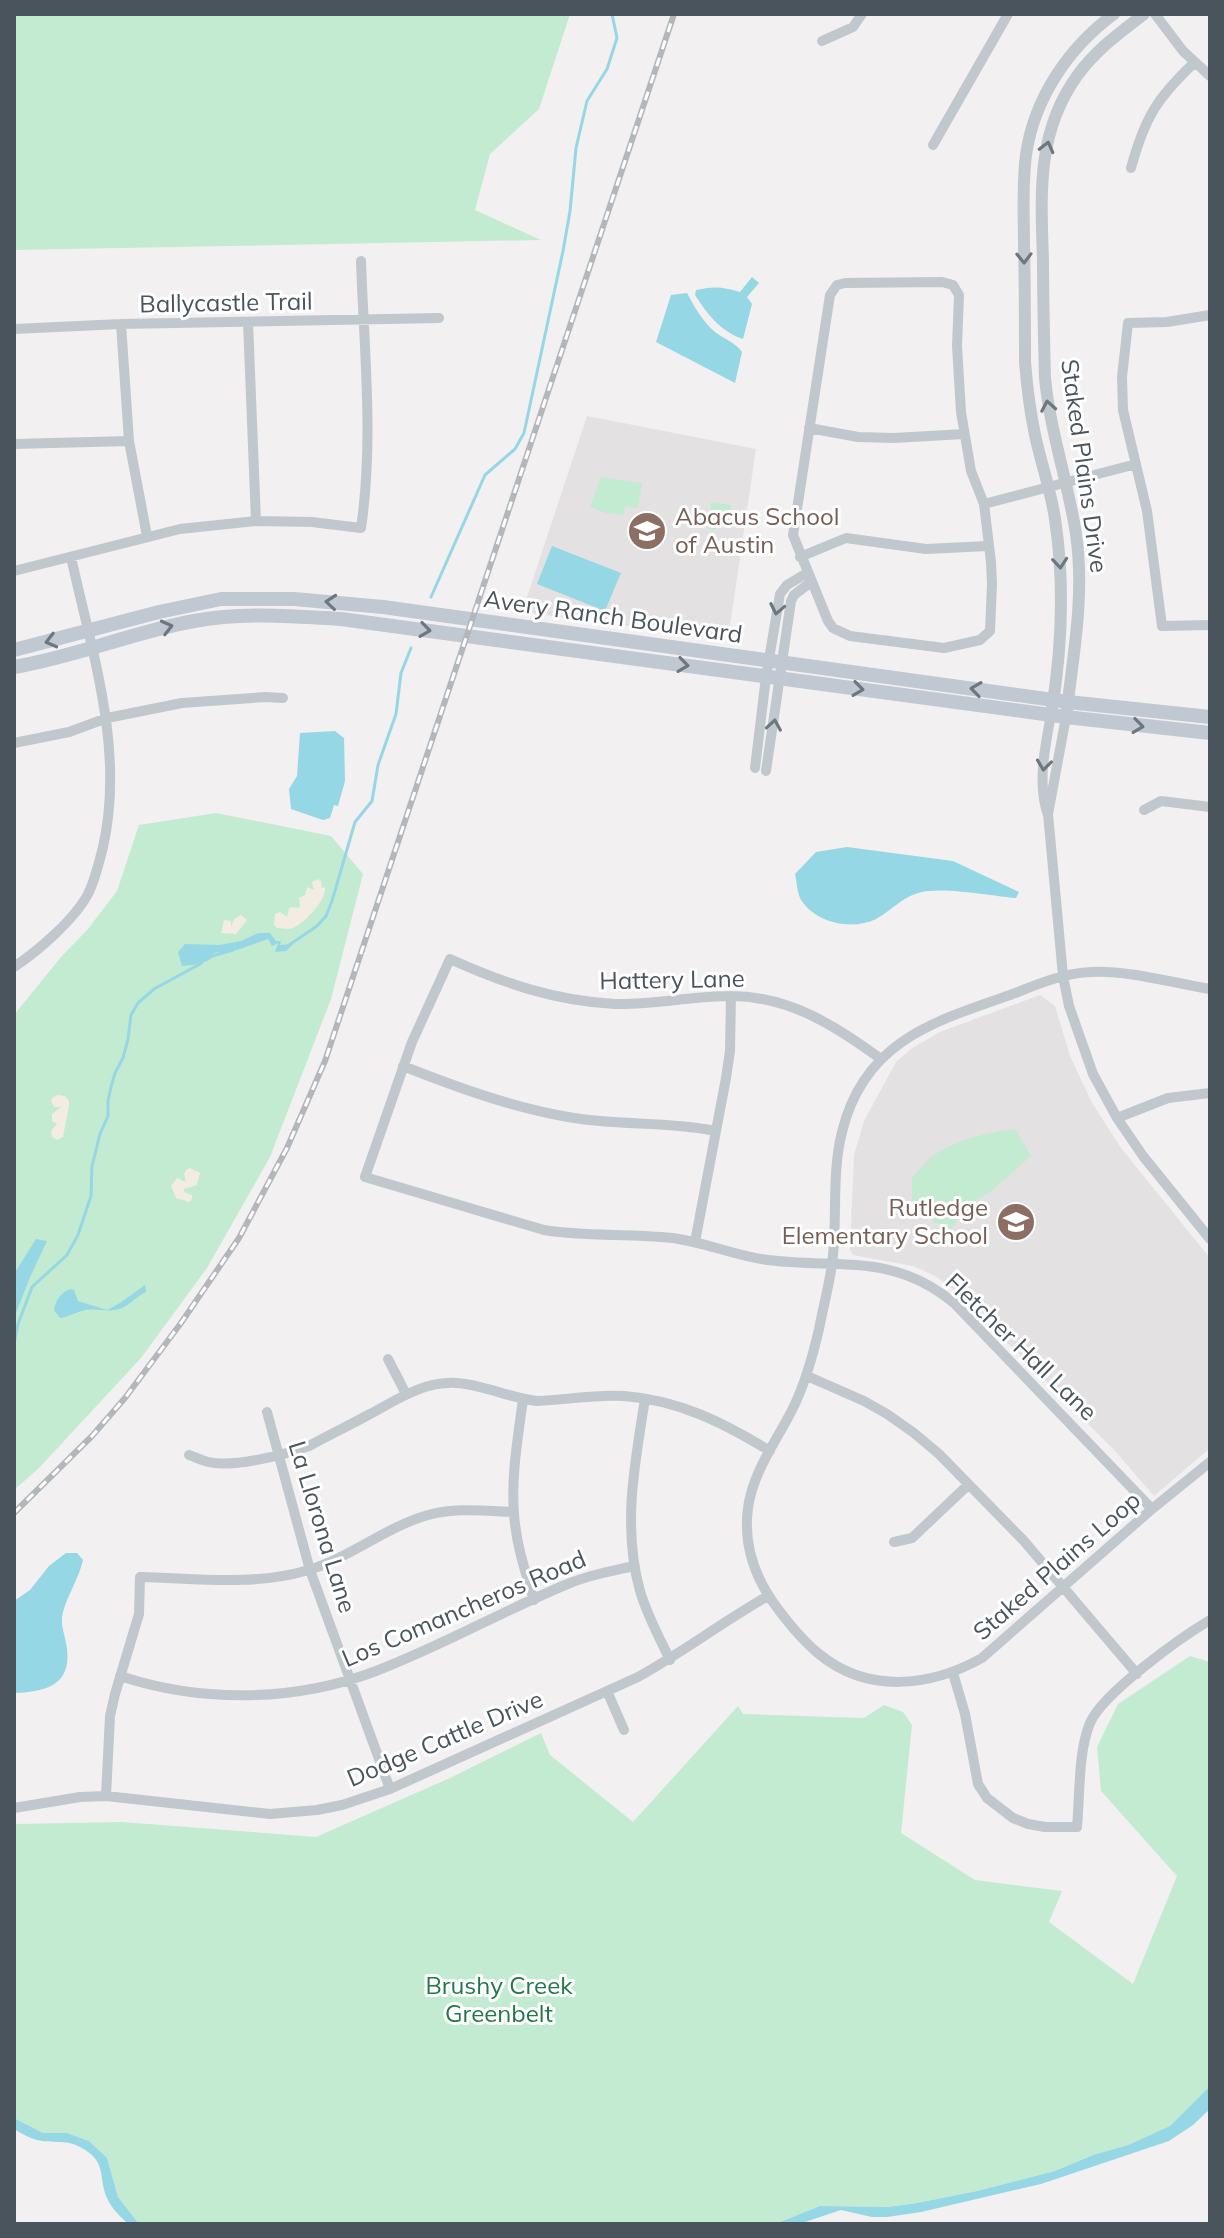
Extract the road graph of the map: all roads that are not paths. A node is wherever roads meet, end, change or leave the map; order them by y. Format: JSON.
{"nodes":[{"id":1,"x":862,"y":14,"type":"edge"},
{"id":2,"x":1008,"y":14,"type":"edge"},
{"id":3,"x":1114,"y":14,"type":"edge"},
{"id":4,"x":1144,"y":14,"type":"edge"},
{"id":5,"x":1155,"y":14,"type":"edge"},
{"id":6,"x":822,"y":41,"type":"dead end"},
{"id":7,"x":1195,"y":62,"type":"junction"},
{"id":8,"x":1210,"y":76,"type":"edge"},
{"id":9,"x":933,"y":145,"type":"dead end"},
{"id":10,"x":1131,"y":168,"type":"dead end"},
{"id":11,"x":361,"y":261,"type":"dead end"},
{"id":12,"x":1210,"y":315,"type":"edge"},
{"id":13,"x":439,"y":318,"type":"dead end"},
{"id":14,"x":363,"y":321,"type":"junction"},
{"id":15,"x":248,"y":322,"type":"junction"},
{"id":16,"x":121,"y":324,"type":"junction"},
{"id":17,"x":14,"y":329,"type":"edge"},
{"id":18,"x":809,"y":428,"type":"junction"},
{"id":19,"x":964,"y":434,"type":"junction"},
{"id":20,"x":129,"y":441,"type":"junction"},
{"id":21,"x":14,"y":444,"type":"edge"},
{"id":22,"x":1136,"y":464,"type":"junction"},
{"id":23,"x":1064,"y":483,"type":"junction"},
{"id":24,"x":1048,"y":486,"type":"junction"},
{"id":25,"x":984,"y":504,"type":"junction"},
{"id":26,"x":256,"y":521,"type":"junction"},
{"id":27,"x":147,"y":536,"type":"junction"},
{"id":28,"x":988,"y":546,"type":"junction"},
{"id":29,"x":71,"y":557,"type":"junction"},
{"id":30,"x":800,"y":557,"type":"junction"},
{"id":31,"x":14,"y":571,"type":"edge"},
{"id":32,"x":809,"y":578,"type":"junction"},
{"id":33,"x":1210,"y":625,"type":"edge"},
{"id":34,"x":87,"y":632,"type":"junction"},
{"id":35,"x":92,"y":647,"type":"junction"},
{"id":36,"x":14,"y":650,"type":"edge"},
{"id":37,"x":776,"y":661,"type":"junction"},
{"id":38,"x":14,"y":667,"type":"edge"},
{"id":39,"x":774,"y":678,"type":"junction"},
{"id":40,"x":283,"y":698,"type":"dead end"},
{"id":41,"x":1061,"y":700,"type":"junction"},
{"id":42,"x":1058,"y":716,"type":"junction"},
{"id":43,"x":1210,"y":717,"type":"edge"},
{"id":44,"x":107,"y":718,"type":"junction"},
{"id":45,"x":1210,"y":733,"type":"edge"},
{"id":46,"x":14,"y":743,"type":"edge"},
{"id":47,"x":761,"y":769,"type":"dead end"},
{"id":48,"x":1210,"y":807,"type":"edge"},
{"id":49,"x":1144,"y":810,"type":"dead end"},
{"id":50,"x":14,"y":967,"type":"edge"},
{"id":51,"x":1063,"y":976,"type":"junction"},
{"id":52,"x":1210,"y":989,"type":"edge"},
{"id":53,"x":731,"y":996,"type":"junction"},
{"id":54,"x":881,"y":1059,"type":"junction"},
{"id":55,"x":403,"y":1066,"type":"junction"},
{"id":56,"x":1210,"y":1093,"type":"edge"},
{"id":57,"x":1117,"y":1118,"type":"junction"},
{"id":58,"x":716,"y":1131,"type":"junction"},
{"id":59,"x":365,"y":1177,"type":"joint"},
{"id":60,"x":1210,"y":1239,"type":"edge"},
{"id":61,"x":695,"y":1242,"type":"junction"},
{"id":62,"x":832,"y":1263,"type":"junction"},
{"id":63,"x":388,"y":1359,"type":"dead end"},
{"id":64,"x":807,"y":1376,"type":"junction"},
{"id":65,"x":406,"y":1394,"type":"junction"},
{"id":66,"x":523,"y":1399,"type":"junction"},
{"id":67,"x":645,"y":1399,"type":"junction"},
{"id":68,"x":267,"y":1412,"type":"dead end"},
{"id":69,"x":770,"y":1451,"type":"junction"},
{"id":70,"x":189,"y":1455,"type":"dead end"},
{"id":71,"x":278,"y":1455,"type":"junction"},
{"id":72,"x":1210,"y":1462,"type":"edge"},
{"id":73,"x":968,"y":1485,"type":"junction"},
{"id":74,"x":1152,"y":1509,"type":"junction"},
{"id":75,"x":514,"y":1512,"type":"junction"},
{"id":76,"x":894,"y":1542,"type":"dead end"},
{"id":77,"x":634,"y":1566,"type":"junction"},
{"id":78,"x":310,"y":1570,"type":"junction"},
{"id":79,"x":1063,"y":1588,"type":"junction"},
{"id":80,"x":768,"y":1596,"type":"junction"},
{"id":81,"x":534,"y":1600,"type":"junction"},
{"id":82,"x":1210,"y":1620,"type":"edge"},
{"id":83,"x":670,"y":1660,"type":"junction"},
{"id":84,"x":953,"y":1673,"type":"junction"},
{"id":85,"x":1137,"y":1674,"type":"junction"},
{"id":86,"x":120,"y":1676,"type":"junction"},
{"id":87,"x":350,"y":1680,"type":"junction"},
{"id":88,"x":607,"y":1691,"type":"junction"},
{"id":89,"x":624,"y":1730,"type":"dead end"},
{"id":90,"x":390,"y":1789,"type":"junction"},
{"id":91,"x":106,"y":1796,"type":"junction"},
{"id":92,"x":14,"y":1808,"type":"edge"}],
"edges":[{"from":1,"to":6,"type":"street"},
{"from":2,"to":9,"type":"street"},
{"from":3,"to":24,"type":"street","name":"Staked Plains Drive","one_way":true},
{"from":23,"to":4,"type":"street","name":"Staked Plains Drive","one_way":true},
{"from":5,"to":7,"type":"street"},
{"from":7,"to":8,"type":"street"},
{"from":7,"to":10,"type":"street"},
{"from":11,"to":14,"type":"street"},
{"from":12,"to":22,"type":"street"},
{"from":13,"to":14,"type":"street","name":"Ballycastle Trail"},
{"from":14,"to":15,"type":"street","name":"Ballycastle Trail"},
{"from":14,"to":26,"type":"street"},
{"from":15,"to":16,"type":"street","name":"Ballycastle Trail"},
{"from":15,"to":26,"type":"street"},
{"from":16,"to":17,"type":"street","name":"Ballycastle Trail"},
{"from":16,"to":20,"type":"street"},
{"from":18,"to":19,"type":"street"},
{"from":18,"to":19,"type":"street"},
{"from":18,"to":30,"type":"street"},
{"from":19,"to":25,"type":"street"},
{"from":20,"to":21,"type":"street"},
{"from":20,"to":27,"type":"street"},
{"from":22,"to":23,"type":"street"},
{"from":22,"to":33,"type":"street"},
{"from":23,"to":24,"type":"street"},
{"from":23,"to":41,"type":"street","name":"Staked Plains Drive"},
{"from":24,"to":25,"type":"street"},
{"from":24,"to":41,"type":"street","name":"Staked Plains Drive","one_way":true},
{"from":25,"to":28,"type":"street"},
{"from":26,"to":27,"type":"street"},
{"from":27,"to":29,"type":"street"},
{"from":28,"to":30,"type":"street"},
{"from":28,"to":32,"type":"street"},
{"from":29,"to":31,"type":"street"},
{"from":29,"to":34,"type":"street"},
{"from":30,"to":32,"type":"street"},
{"from":32,"to":37,"type":"street"},
{"from":34,"to":35,"type":"street"},
{"from":34,"to":36,"type":"main road","name":"Avery Ranch Boulevard","one_way":true},
{"from":37,"to":34,"type":"main road","name":"Avery Ranch Boulevard","one_way":true},
{"from":35,"to":38,"type":"main road","name":"Avery Ranch Boulevard"},
{"from":35,"to":39,"type":"main road","name":"Avery Ranch Boulevard","one_way":true},
{"from":35,"to":44,"type":"street"},
{"from":37,"to":39,"type":"street"},
{"from":41,"to":37,"type":"main road","name":"Avery Ranch Boulevard","one_way":true},
{"from":39,"to":42,"type":"main road","name":"Avery Ranch Boulevard","one_way":true},
{"from":39,"to":47,"type":"street"},
{"from":40,"to":44,"type":"street"},
{"from":41,"to":42,"type":"street","name":"Staked Plains Drive"},
{"from":41,"to":43,"type":"main road","name":"Avery Ranch Boulevard"},
{"from":42,"to":45,"type":"main road","name":"Avery Ranch Boulevard","one_way":true},
{"from":42,"to":51,"type":"street","name":"Staked Plains Drive"},
{"from":44,"to":46,"type":"street"},
{"from":44,"to":50,"type":"street"},
{"from":48,"to":49,"type":"street"},
{"from":51,"to":52,"type":"street","name":"Staked Plains Loop"},
{"from":51,"to":54,"type":"street","name":"Staked Plains Loop"},
{"from":51,"to":57,"type":"street","name":"Staked Plains Drive"},
{"from":53,"to":54,"type":"street","name":"Hattery Lane"},
{"from":53,"to":55,"type":"street","name":"Hattery Lane"},
{"from":53,"to":58,"type":"street"},
{"from":54,"to":62,"type":"street","name":"Staked Plains Loop"},
{"from":55,"to":58,"type":"street"},
{"from":55,"to":59,"type":"street","name":"Hattery Lane"},
{"from":56,"to":57,"type":"street"},
{"from":57,"to":60,"type":"street","name":"Staked Plains Drive"},
{"from":58,"to":61,"type":"street"},
{"from":59,"to":61,"type":"street","name":"Fletcher Hall Lane"},
{"from":61,"to":62,"type":"street","name":"Fletcher Hall Lane"},
{"from":62,"to":64,"type":"street","name":"Staked Plains Loop"},
{"from":62,"to":74,"type":"street","name":"Fletcher Hall Lane"},
{"from":63,"to":65,"type":"street"},
{"from":64,"to":69,"type":"street","name":"Staked Plains Loop"},
{"from":64,"to":73,"type":"street"},
{"from":65,"to":66,"type":"street"},
{"from":65,"to":71,"type":"street"},
{"from":66,"to":67,"type":"street"},
{"from":66,"to":75,"type":"street"},
{"from":67,"to":69,"type":"street"},
{"from":67,"to":77,"type":"street"},
{"from":68,"to":71,"type":"street","name":"La Llorona Lane"},
{"from":69,"to":80,"type":"street","name":"Staked Plains Loop"},
{"from":70,"to":71,"type":"street"},
{"from":71,"to":78,"type":"street","name":"La Llorona Lane"},
{"from":72,"to":74,"type":"street","name":"Staked Plains Loop"},
{"from":73,"to":76,"type":"street"},
{"from":73,"to":79,"type":"street"},
{"from":74,"to":79,"type":"street","name":"Staked Plains Loop"},
{"from":75,"to":78,"type":"street"},
{"from":75,"to":81,"type":"street"},
{"from":77,"to":81,"type":"street","name":"Los Comancheros Road"},
{"from":77,"to":83,"type":"street"},
{"from":78,"to":86,"type":"street"},
{"from":78,"to":87,"type":"street","name":"La Llorona Lane"},
{"from":79,"to":84,"type":"street","name":"Staked Plains Loop"},
{"from":79,"to":85,"type":"street"},
{"from":80,"to":83,"type":"street","name":"Dodge Cattle Drive"},
{"from":80,"to":84,"type":"street","name":"Staked Plains Loop"},
{"from":81,"to":87,"type":"street","name":"Los Comancheros Road"},
{"from":82,"to":85,"type":"street"},
{"from":83,"to":88,"type":"street","name":"Dodge Cattle Drive"},
{"from":84,"to":85,"type":"street"},
{"from":86,"to":87,"type":"street","name":"Los Comancheros Road"},
{"from":86,"to":91,"type":"street"},
{"from":87,"to":90,"type":"street","name":"La Llorona Lane"},
{"from":88,"to":89,"type":"street"},
{"from":88,"to":90,"type":"street","name":"Dodge Cattle Drive"},
{"from":90,"to":91,"type":"street","name":"Dodge Cattle Drive"},
{"from":91,"to":92,"type":"street","name":"Dodge Cattle Drive"}]}
